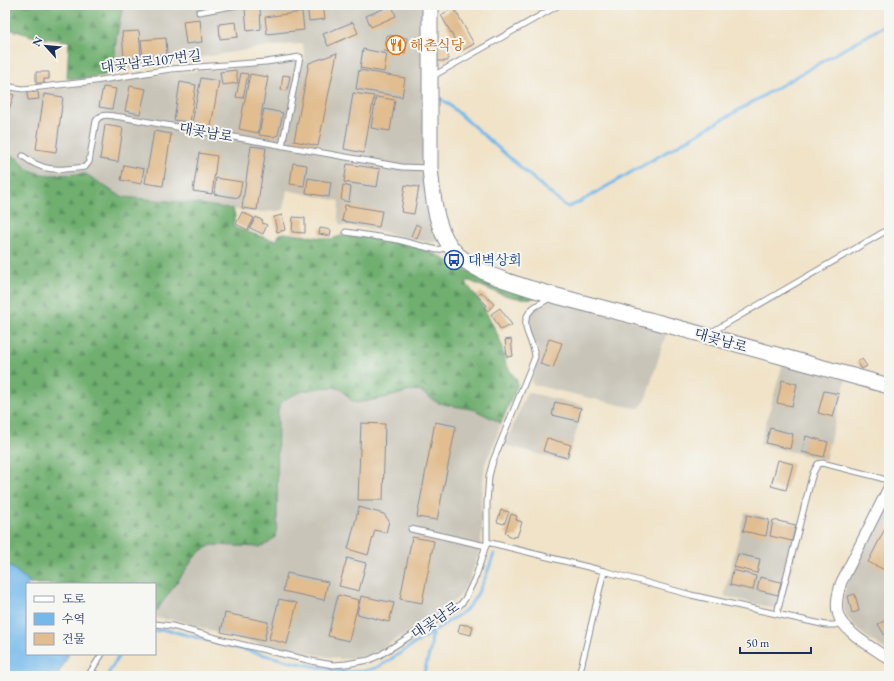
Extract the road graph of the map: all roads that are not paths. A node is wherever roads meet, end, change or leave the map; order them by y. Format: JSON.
{"nodes":[{"id":1,"x":237,"y":5,"type":"edge"},
{"id":2,"x":430,"y":5,"type":"edge"},
{"id":3,"x":559,"y":5,"type":"edge"},
{"id":4,"x":200,"y":12,"type":"dead end"},
{"id":5,"x":429,"y":78,"type":"junction"},
{"id":6,"x":5,"y":86,"type":"edge"},
{"id":7,"x":282,"y":146,"type":"junction"},
{"id":8,"x":23,"y":156,"type":"dead end"},
{"id":9,"x":430,"y":168,"type":"junction"},
{"id":10,"x":889,"y":229,"type":"edge"},
{"id":11,"x":346,"y":232,"type":"dead end"},
{"id":12,"x":450,"y":246,"type":"junction"},
{"id":13,"x":553,"y":295,"type":"junction"},
{"id":14,"x":707,"y":335,"type":"junction"},
{"id":15,"x":889,"y":386,"type":"edge"},
{"id":16,"x":889,"y":481,"type":"edge"},
{"id":17,"x":889,"y":487,"type":"edge"},
{"id":18,"x":411,"y":529,"type":"dead end"},
{"id":19,"x":486,"y":544,"type":"junction"},
{"id":20,"x":604,"y":571,"type":"junction"},
{"id":21,"x":777,"y":614,"type":"junction"},
{"id":22,"x":841,"y":622,"type":"junction"},
{"id":23,"x":156,"y":624,"type":"edge"},
{"id":24,"x":101,"y":655,"type":"edge"},
{"id":25,"x":889,"y":659,"type":"edge"},
{"id":26,"x":89,"y":674,"type":"edge"},
{"id":27,"x":99,"y":676,"type":"edge"},
{"id":28,"x":579,"y":676,"type":"edge"}],
"edges":[{"from":1,"to":4,"type":"lane"},
{"from":2,"to":5,"type":"street","name":"대곶남로"},
{"from":3,"to":5,"type":"lane"},
{"from":5,"to":9,"type":"street","name":"대곶남로"},
{"from":6,"to":7,"type":"lane","name":"대곶남로107번길"},
{"from":7,"to":8,"type":"lane","name":"대곶남로"},
{"from":7,"to":9,"type":"lane","name":"대곶남로"},
{"from":9,"to":12,"type":"street","name":"대곶남로"},
{"from":10,"to":14,"type":"lane"},
{"from":11,"to":12,"type":"lane"},
{"from":12,"to":13,"type":"street","name":"대곶남로"},
{"from":13,"to":14,"type":"street","name":"대곶남로"},
{"from":13,"to":19,"type":"lane","name":"대곶남로"},
{"from":14,"to":15,"type":"street","name":"대곶남로"},
{"from":16,"to":21,"type":"lane"},
{"from":17,"to":22,"type":"street"},
{"from":18,"to":19,"type":"lane"},
{"from":19,"to":20,"type":"lane"},
{"from":19,"to":23,"type":"lane","name":"대곶남로"},
{"from":20,"to":21,"type":"lane"},
{"from":20,"to":28,"type":"lane"},
{"from":21,"to":22,"type":"lane"},
{"from":22,"to":25,"type":"street"},
{"from":24,"to":26,"type":"lane"},
{"from":26,"to":27,"type":"lane"}]}
